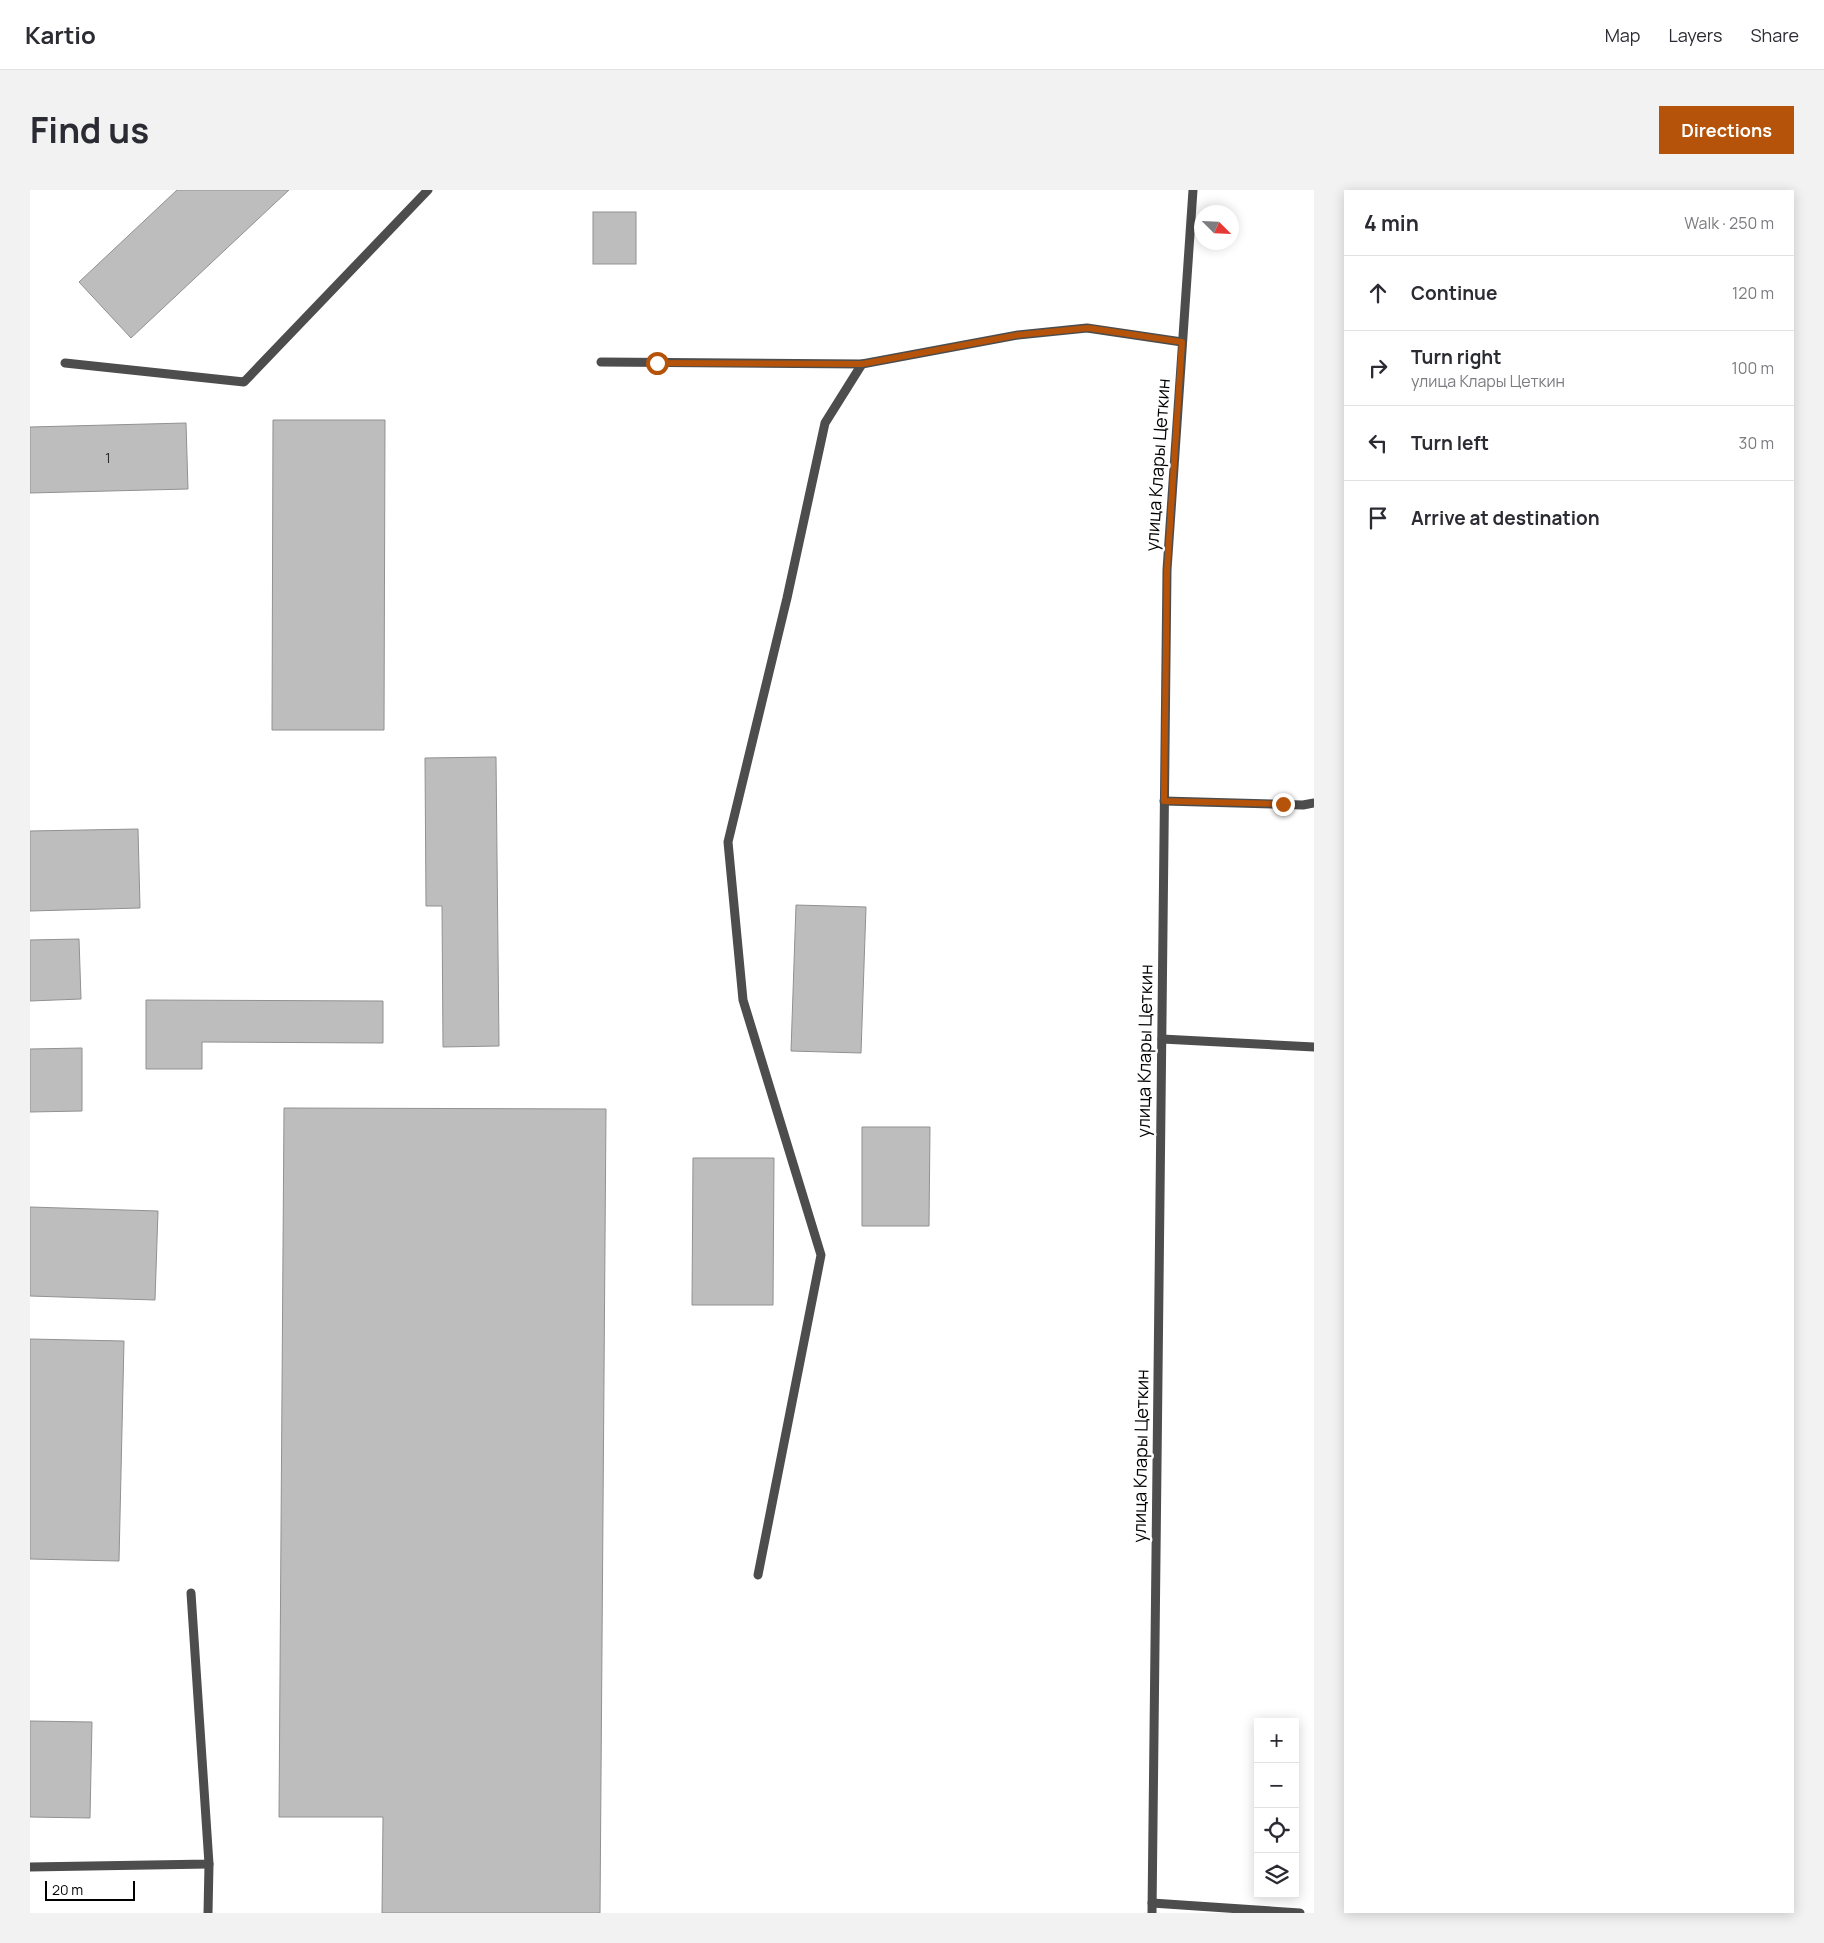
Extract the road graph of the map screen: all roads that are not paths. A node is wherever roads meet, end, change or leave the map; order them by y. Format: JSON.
{"nodes":[{"id":1,"x":428,"y":190,"type":"edge"},
{"id":2,"x":1193,"y":190,"type":"edge"},
{"id":3,"x":1182,"y":342,"type":"junction"},
{"id":4,"x":601,"y":362,"type":"dead end"},
{"id":5,"x":65,"y":363,"type":"dead end"},
{"id":6,"x":862,"y":364,"type":"junction"},
{"id":7,"x":1164,"y":801,"type":"junction"},
{"id":8,"x":1314,"y":803,"type":"edge"},
{"id":9,"x":1162,"y":1039,"type":"junction"},
{"id":10,"x":1314,"y":1047,"type":"edge"},
{"id":11,"x":758,"y":1575,"type":"dead end"},
{"id":12,"x":192,"y":1593,"type":"dead end"},
{"id":13,"x":209,"y":1864,"type":"junction"},
{"id":14,"x":30,"y":1867,"type":"edge"},
{"id":15,"x":1152,"y":1908,"type":"edge"},
{"id":16,"x":208,"y":1913,"type":"edge"},
{"id":17,"x":1300,"y":1913,"type":"edge"}],
"edges":[{"from":1,"to":5,"type":"street"},
{"from":2,"to":3,"type":"street","name":"улица Клары Цеткин"},
{"from":3,"to":6,"type":"street"},
{"from":3,"to":7,"type":"street","name":"улица Клары Цеткин"},
{"from":4,"to":6,"type":"street"},
{"from":6,"to":11,"type":"street"},
{"from":7,"to":8,"type":"street"},
{"from":7,"to":9,"type":"street","name":"улица Клары Цеткин"},
{"from":9,"to":10,"type":"street"},
{"from":9,"to":15,"type":"street","name":"улица Клары Цеткин"},
{"from":12,"to":13,"type":"street"},
{"from":13,"to":14,"type":"street"},
{"from":13,"to":16,"type":"street"},
{"from":15,"to":17,"type":"street"}]}
